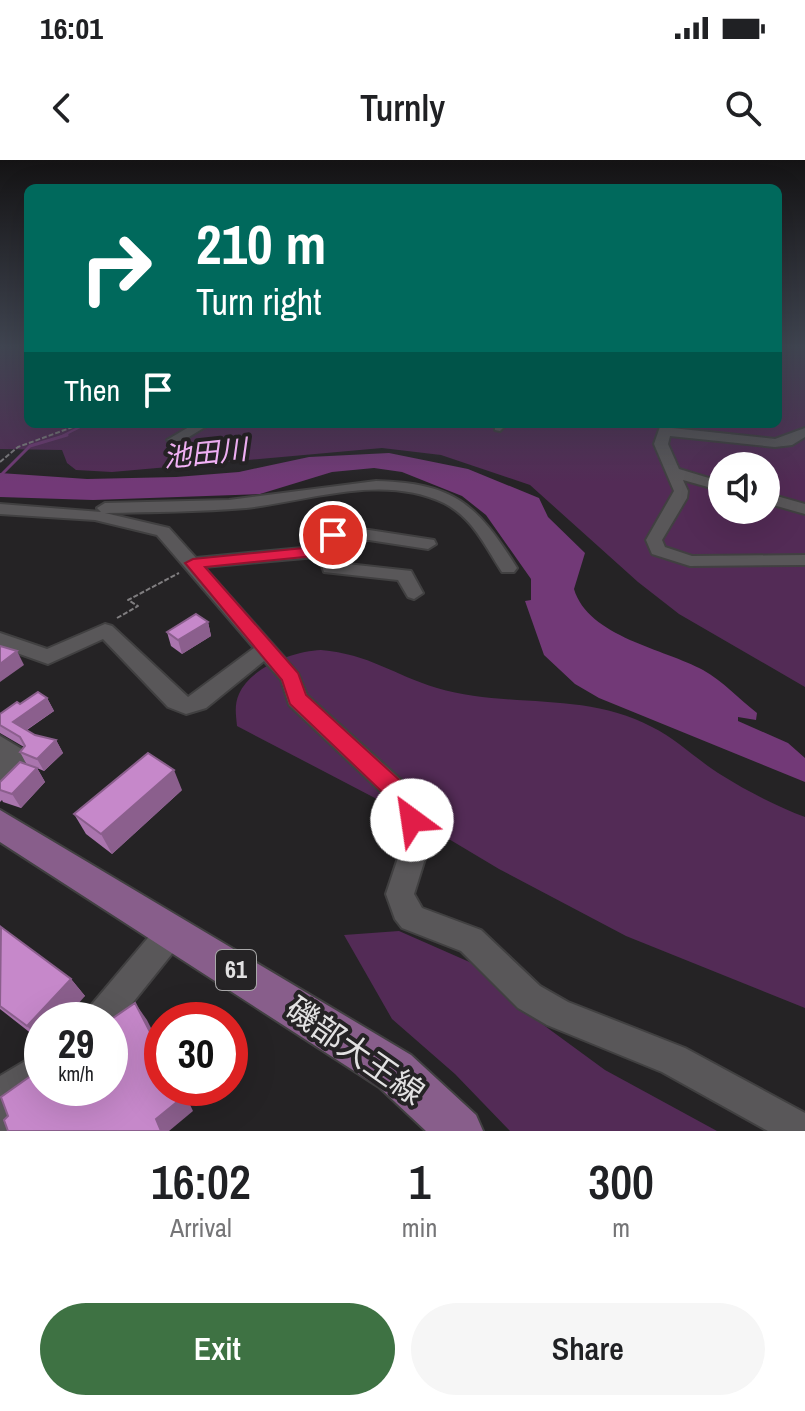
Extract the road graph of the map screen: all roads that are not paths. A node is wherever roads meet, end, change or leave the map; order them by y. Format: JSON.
{"nodes":[{"id":1,"x":196,"y":428,"type":"edge"},
{"id":2,"x":665,"y":428,"type":"edge"},
{"id":3,"x":805,"y":432,"type":"edge"},
{"id":4,"x":174,"y":440,"type":"dead end"},
{"id":5,"x":674,"y":472,"type":"junction"},
{"id":6,"x":708,"y":483,"type":"edge"},
{"id":7,"x":780,"y":502,"type":"edge"},
{"id":8,"x":212,"y":504,"type":"junction"},
{"id":9,"x":0,"y":507,"type":"edge"},
{"id":10,"x":805,"y":509,"type":"edge"},
{"id":11,"x":158,"y":528,"type":"junction"},
{"id":12,"x":428,"y":544,"type":"dead end"},
{"id":13,"x":318,"y":552,"type":"junction"},
{"id":14,"x":805,"y":560,"type":"edge"},
{"id":15,"x":194,"y":564,"type":"junction"},
{"id":16,"x":508,"y":568,"type":"dead end"},
{"id":17,"x":414,"y":593,"type":"dead end"},
{"id":18,"x":0,"y":640,"type":"edge"},
{"id":19,"x":266,"y":649,"type":"junction"},
{"id":20,"x":0,"y":745,"type":"edge"},
{"id":21,"x":0,"y":774,"type":"edge"},
{"id":22,"x":0,"y":824,"type":"edge"},
{"id":23,"x":173,"y":930,"type":"junction"},
{"id":24,"x":114,"y":1002,"type":"edge"},
{"id":25,"x":24,"y":1080,"type":"edge"},
{"id":26,"x":0,"y":1096,"type":"edge"},
{"id":27,"x":0,"y":1113,"type":"edge"},
{"id":28,"x":6,"y":1131,"type":"edge"},
{"id":29,"x":460,"y":1131,"type":"edge"},
{"id":30,"x":803,"y":1131,"type":"edge"}],
"edges":[{"from":1,"to":4,"type":"street"},
{"from":2,"to":3,"type":"street"},
{"from":2,"to":5,"type":"street"},
{"from":5,"to":6,"type":"street"},
{"from":5,"to":14,"type":"street"},
{"from":7,"to":10,"type":"street"},
{"from":8,"to":9,"type":"street"},
{"from":8,"to":11,"type":"street"},
{"from":8,"to":16,"type":"street"},
{"from":9,"to":11,"type":"street"},
{"from":11,"to":15,"type":"street"},
{"from":12,"to":13,"type":"street"},
{"from":13,"to":15,"type":"street"},
{"from":13,"to":17,"type":"street"},
{"from":15,"to":19,"type":"street"},
{"from":18,"to":19,"type":"street"},
{"from":19,"to":30,"type":"street"},
{"from":20,"to":21,"type":"street"},
{"from":22,"to":23,"type":"main road","name":"磯部大王線","number":"61"},
{"from":23,"to":24,"type":"street"},
{"from":23,"to":29,"type":"main road","name":"磯部大王線","number":"61"},
{"from":25,"to":26,"type":"street"},
{"from":27,"to":28,"type":"street"}]}
